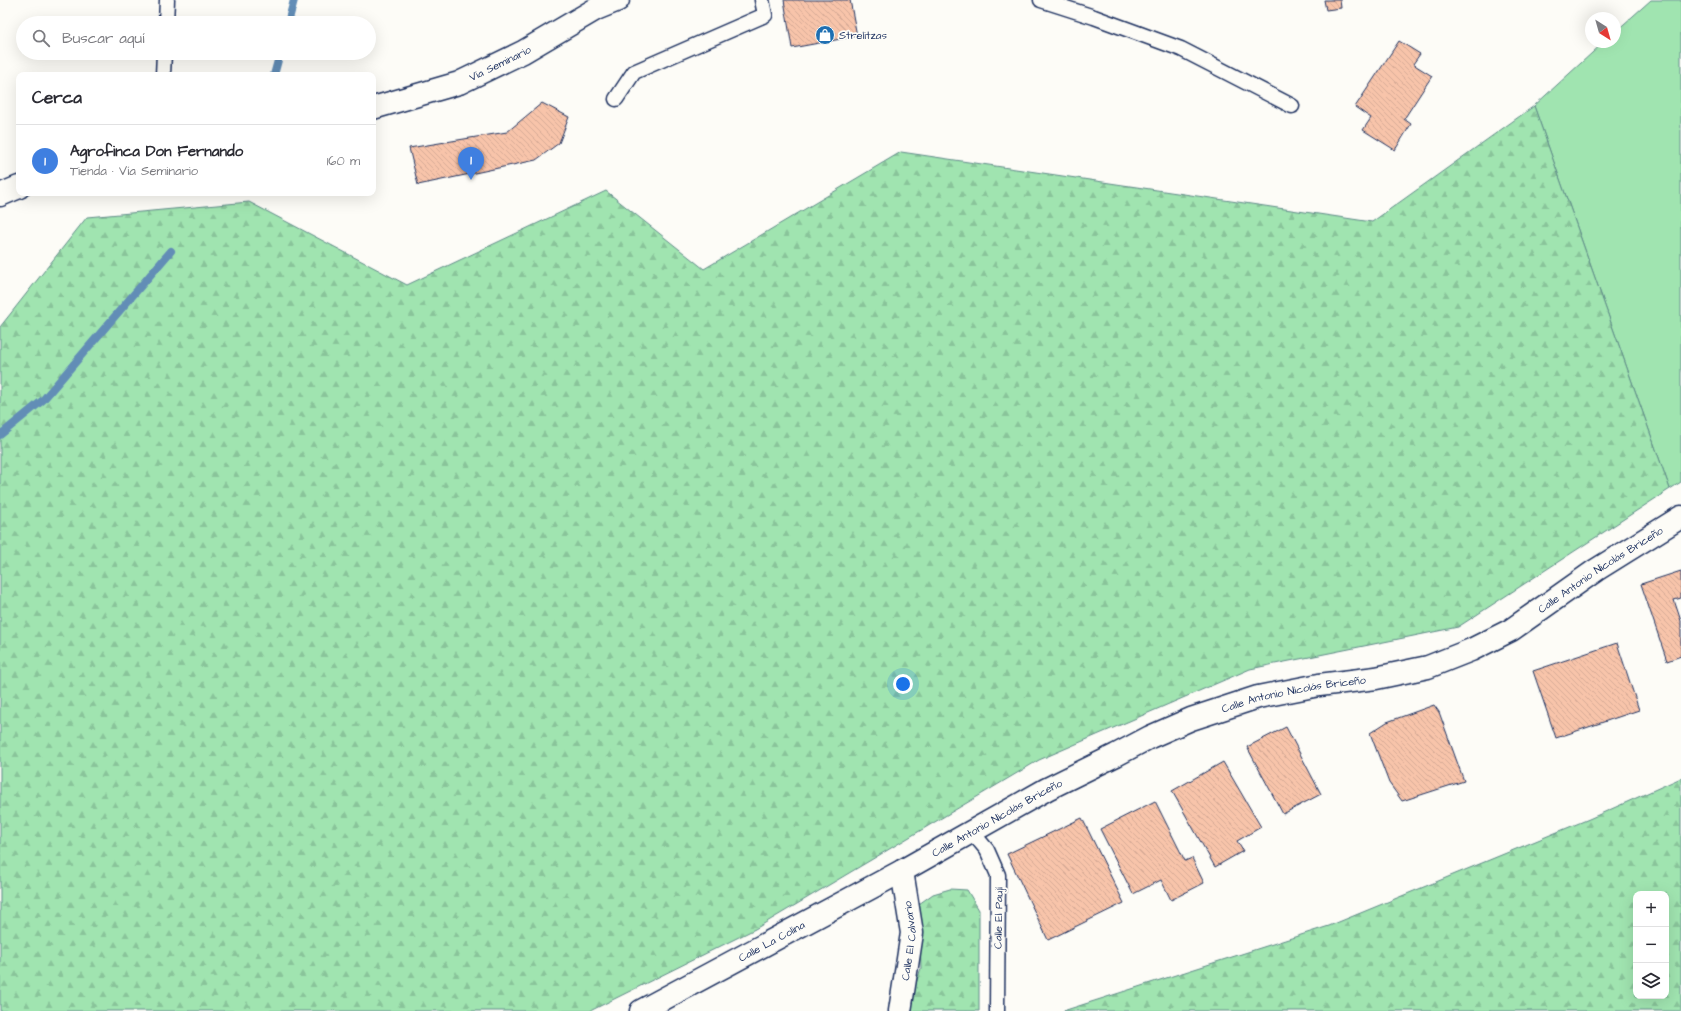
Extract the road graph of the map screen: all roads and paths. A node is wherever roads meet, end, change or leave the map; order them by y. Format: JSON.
{"nodes":[{"id":1,"x":167,"y":0,"type":"edge"},
{"id":2,"x":618,"y":0,"type":"edge"},
{"id":3,"x":762,"y":0,"type":"edge"},
{"id":4,"x":1041,"y":0,"type":"edge"},
{"id":5,"x":166,"y":16,"type":"edge"},
{"id":6,"x":164,"y":60,"type":"edge"},
{"id":7,"x":163,"y":72,"type":"edge"},
{"id":8,"x":616,"y":99,"type":"dead end"},
{"id":9,"x":1292,"y":106,"type":"dead end"},
{"id":10,"x":376,"y":107,"type":"edge"},
{"id":11,"x":16,"y":189,"type":"edge"},
{"id":12,"x":0,"y":195,"type":"edge"},
{"id":13,"x":1681,"y":517,"type":"edge"},
{"id":14,"x":972,"y":832,"type":"junction"},
{"id":15,"x":902,"y":871,"type":"junction"},
{"id":16,"x":641,"y":1011,"type":"edge"},
{"id":17,"x":900,"y":1011,"type":"edge"},
{"id":18,"x":997,"y":1011,"type":"edge"}],
"edges":[{"from":1,"to":5,"type":"lane"},
{"from":2,"to":10,"type":"street","name":"Vía Seminario"},
{"from":3,"to":8,"type":"lane"},
{"from":4,"to":9,"type":"lane"},
{"from":6,"to":7,"type":"lane"},
{"from":11,"to":12,"type":"street"},
{"from":13,"to":14,"type":"street","name":"Calle Antonio Nicolás Briceño"},
{"from":14,"to":15,"type":"street","name":"Calle Antonio Nicolás Briceño"},
{"from":14,"to":18,"type":"lane","name":"Calle El Paují"},
{"from":15,"to":16,"type":"street","name":"Calle La Colina"},
{"from":15,"to":17,"type":"street","name":"Calle El Calvario"}]}
